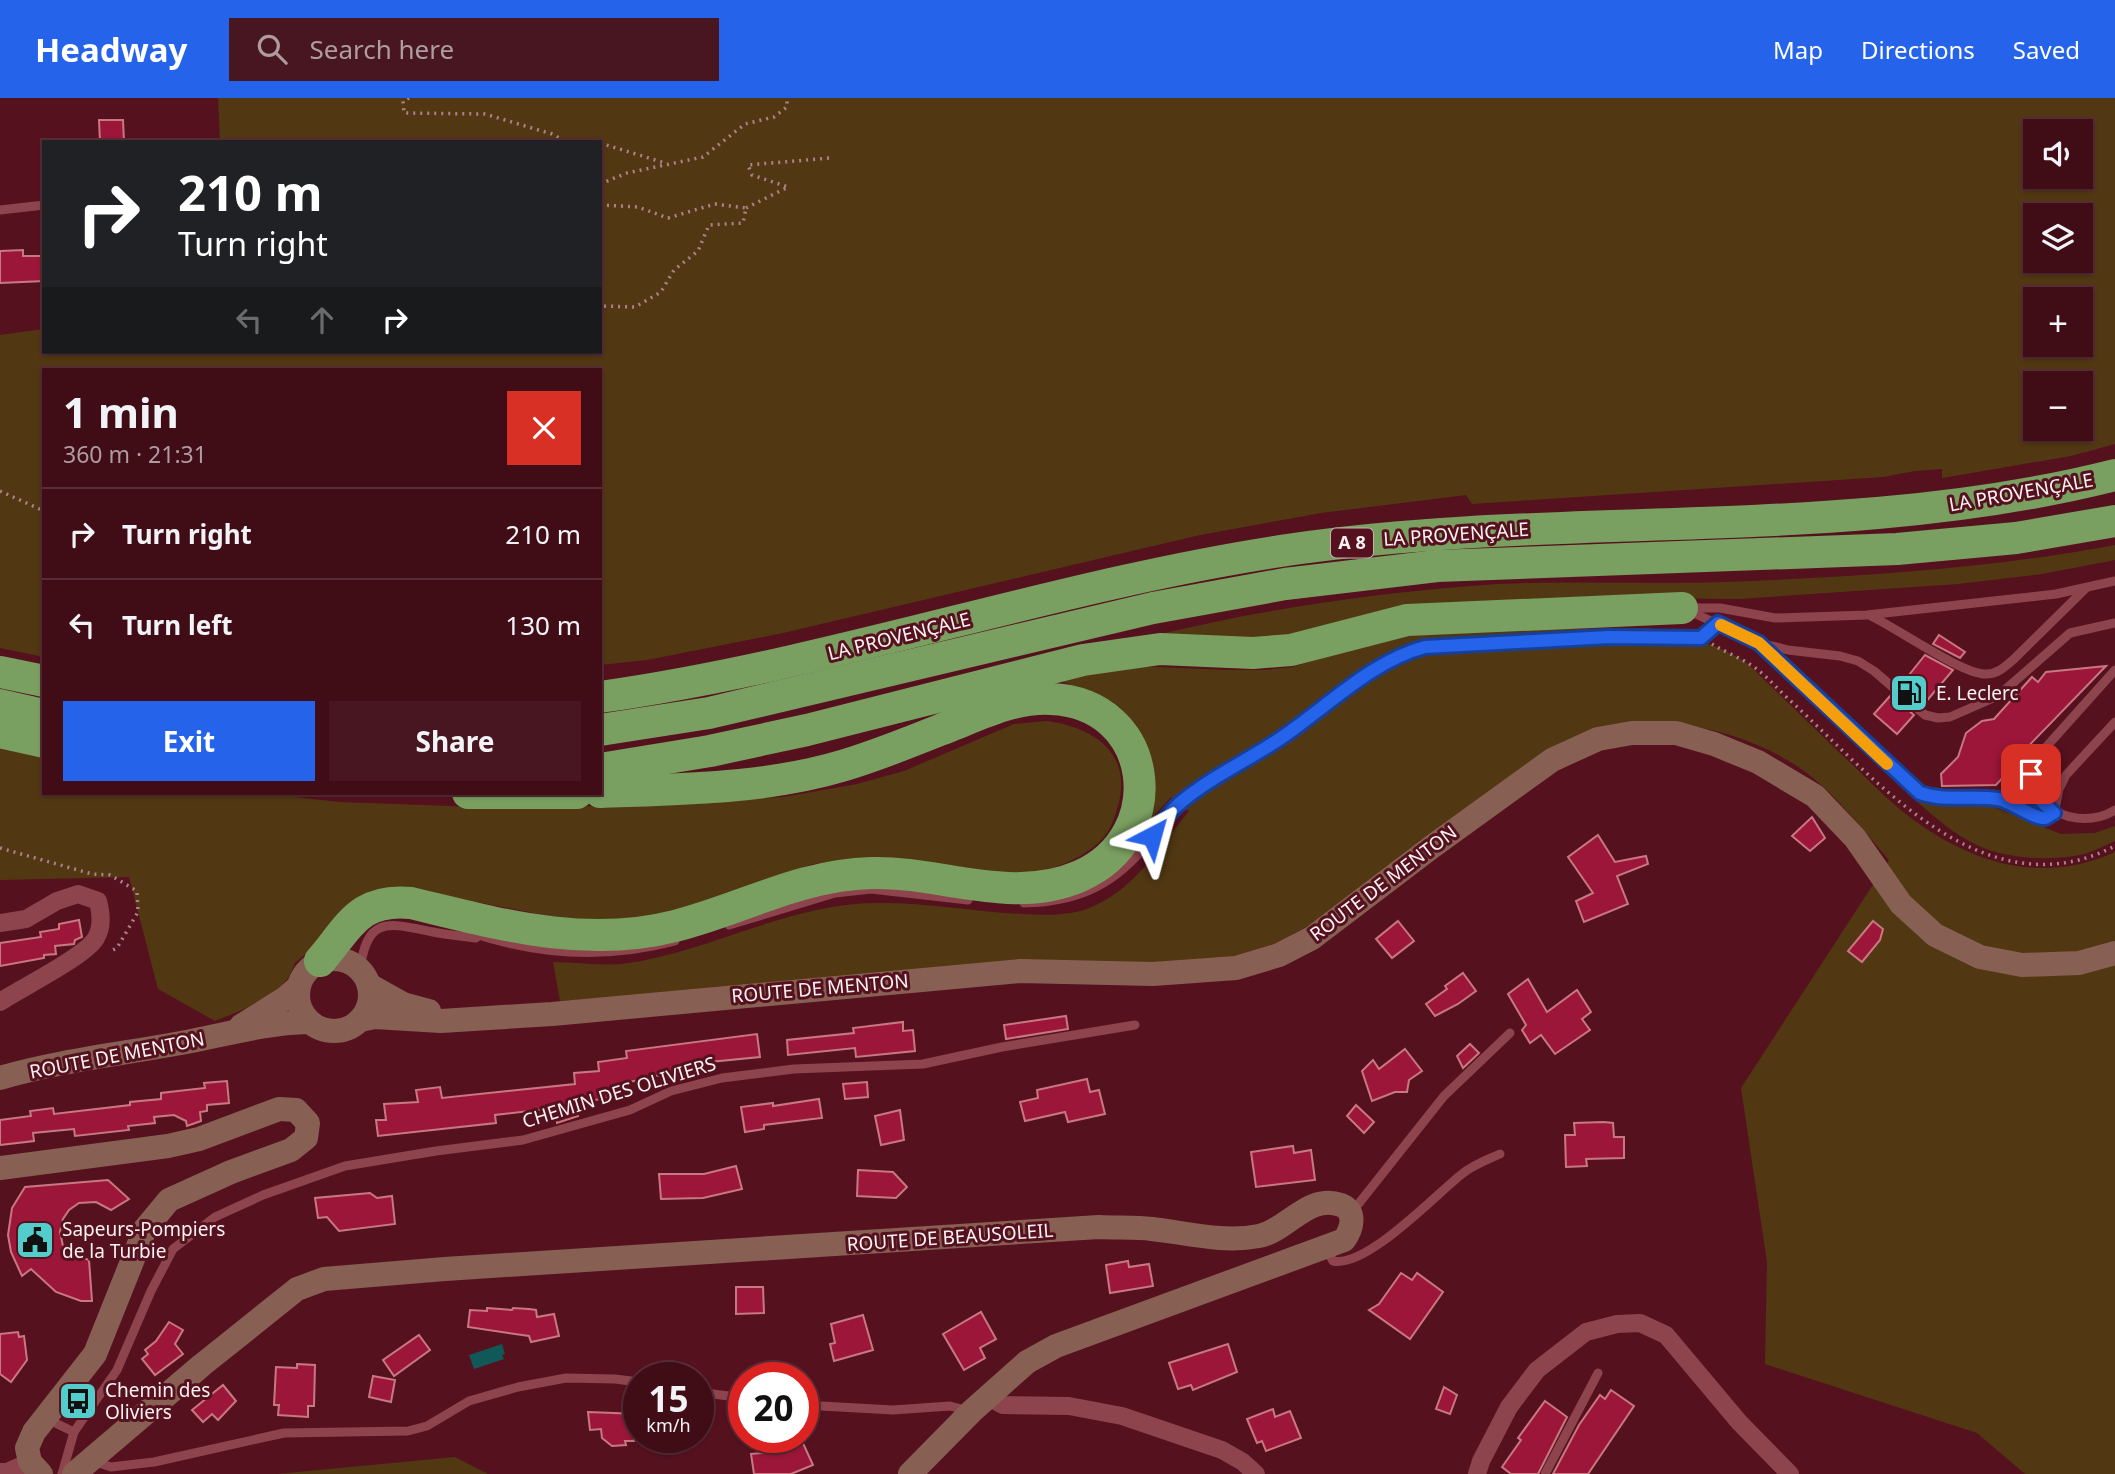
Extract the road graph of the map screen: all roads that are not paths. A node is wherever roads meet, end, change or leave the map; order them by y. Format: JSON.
{"nodes":[{"id":1,"x":42,"y":205,"type":"edge"},
{"id":2,"x":0,"y":210,"type":"edge"},
{"id":3,"x":2115,"y":475,"type":"edge"},
{"id":4,"x":2115,"y":521,"type":"edge"},
{"id":5,"x":2115,"y":581,"type":"edge"},
{"id":6,"x":2086,"y":588,"type":"junction"},
{"id":7,"x":1682,"y":608,"type":"junction"},
{"id":8,"x":1867,"y":615,"type":"junction"},
{"id":9,"x":1718,"y":623,"type":"junction"},
{"id":10,"x":2115,"y":623,"type":"edge"},
{"id":11,"x":1759,"y":643,"type":"junction"},
{"id":12,"x":2115,"y":670,"type":"edge"},
{"id":13,"x":0,"y":672,"type":"edge"},
{"id":14,"x":42,"y":681,"type":"edge"},
{"id":15,"x":602,"y":697,"type":"edge"},
{"id":16,"x":0,"y":705,"type":"edge"},
{"id":17,"x":42,"y":715,"type":"edge"},
{"id":18,"x":2115,"y":722,"type":"edge"},
{"id":19,"x":602,"y":730,"type":"edge"},
{"id":20,"x":0,"y":732,"type":"edge"},
{"id":21,"x":42,"y":742,"type":"edge"},
{"id":22,"x":602,"y":769,"type":"edge"},
{"id":23,"x":602,"y":792,"type":"edge"},
{"id":24,"x":2115,"y":810,"type":"edge"},
{"id":25,"x":2054,"y":813,"type":"junction"},
{"id":26,"x":977,"y":901,"type":"dead end"},
{"id":27,"x":378,"y":903,"type":"junction"},
{"id":28,"x":1013,"y":903,"type":"dead end"},
{"id":29,"x":435,"y":920,"type":"dead end"},
{"id":30,"x":0,"y":923,"type":"edge"},
{"id":31,"x":446,"y":924,"type":"dead end"},
{"id":32,"x":713,"y":930,"type":"dead end"},
{"id":33,"x":492,"y":939,"type":"junction"},
{"id":34,"x":687,"y":939,"type":"dead end"},
{"id":35,"x":2115,"y":953,"type":"edge"},
{"id":36,"x":320,"y":961,"type":"junction"},
{"id":37,"x":365,"y":977,"type":"junction"},
{"id":38,"x":298,"y":987,"type":"junction"},
{"id":39,"x":0,"y":1002,"type":"edge"},
{"id":40,"x":462,"y":1018,"type":"junction"},
{"id":41,"x":360,"y":1020,"type":"junction"},
{"id":42,"x":309,"y":1022,"type":"junction"},
{"id":43,"x":1135,"y":1025,"type":"dead end"},
{"id":44,"x":234,"y":1030,"type":"junction"},
{"id":45,"x":1510,"y":1033,"type":"dead end"},
{"id":46,"x":0,"y":1079,"type":"edge"},
{"id":47,"x":1500,"y":1154,"type":"dead end"},
{"id":48,"x":0,"y":1168,"type":"edge"},
{"id":49,"x":1351,"y":1214,"type":"junction"},
{"id":50,"x":1326,"y":1248,"type":"junction"},
{"id":51,"x":1598,"y":1373,"type":"dead end"},
{"id":52,"x":623,"y":1379,"type":"edge"},
{"id":53,"x":980,"y":1404,"type":"junction"},
{"id":54,"x":819,"y":1406,"type":"edge"},
{"id":55,"x":45,"y":1418,"type":"junction"},
{"id":56,"x":74,"y":1432,"type":"junction"},
{"id":57,"x":83,"y":1467,"type":"edge"},
{"id":58,"x":1479,"y":1467,"type":"edge"},
{"id":59,"x":35,"y":1468,"type":"edge"},
{"id":60,"x":0,"y":1472,"type":"edge"},
{"id":61,"x":62,"y":1474,"type":"edge"},
{"id":62,"x":910,"y":1474,"type":"edge"},
{"id":63,"x":1256,"y":1474,"type":"edge"},
{"id":64,"x":1545,"y":1474,"type":"edge"},
{"id":65,"x":1790,"y":1474,"type":"edge"}],
"edges":[{"from":1,"to":2,"type":"lane"},
{"from":3,"to":15,"type":"highway","name":"LA PROVENÇALE","number":"A 8"},
{"from":4,"to":19,"type":"highway","name":"LA PROVENÇALE","number":"A 8"},
{"from":5,"to":6,"type":"lane"},
{"from":6,"to":8,"type":"lane"},
{"from":6,"to":8,"type":"lane"},
{"from":7,"to":8,"type":"lane"},
{"from":7,"to":9,"type":"lane"},
{"from":7,"to":22,"type":"highway"},
{"from":9,"to":11,"type":"lane"},
{"from":9,"to":28,"type":"lane"},
{"from":10,"to":11,"type":"lane"},
{"from":11,"to":25,"type":"lane"},
{"from":12,"to":25,"type":"lane"},
{"from":13,"to":14,"type":"highway"},
{"from":16,"to":17,"type":"highway"},
{"from":18,"to":25,"type":"lane"},
{"from":20,"to":21,"type":"highway"},
{"from":23,"to":27,"type":"highway"},
{"from":24,"to":25,"type":"lane"},
{"from":26,"to":32,"type":"lane"},
{"from":27,"to":29,"type":"lane"},
{"from":27,"to":36,"type":"highway"},
{"from":30,"to":39,"type":"street"},
{"from":31,"to":33,"type":"lane"},
{"from":33,"to":34,"type":"lane"},
{"from":33,"to":37,"type":"lane"},
{"from":35,"to":40,"type":"street","name":"ROUTE DE MENTON"},
{"from":36,"to":37,"type":"street"},
{"from":36,"to":38,"type":"street"},
{"from":37,"to":40,"type":"street","name":"ROUTE DE MENTON"},
{"from":37,"to":41,"type":"street"},
{"from":38,"to":42,"type":"street"},
{"from":38,"to":44,"type":"street","name":"ROUTE DE MENTON"},
{"from":40,"to":41,"type":"street","name":"ROUTE DE MENTON"},
{"from":41,"to":42,"type":"street"},
{"from":42,"to":44,"type":"street","name":"ROUTE DE MENTON"},
{"from":43,"to":56,"type":"lane","name":"CHEMIN DES OLIVIERS"},
{"from":44,"to":46,"type":"street","name":"ROUTE DE MENTON"},
{"from":45,"to":49,"type":"lane"},
{"from":47,"to":50,"type":"lane"},
{"from":48,"to":55,"type":"street"},
{"from":49,"to":50,"type":"street"},
{"from":49,"to":57,"type":"street","name":"ROUTE DE BEAUSOLEIL"},
{"from":50,"to":53,"type":"street"},
{"from":51,"to":64,"type":"lane"},
{"from":52,"to":57,"type":"lane"},
{"from":53,"to":54,"type":"lane"},
{"from":53,"to":62,"type":"street"},
{"from":53,"to":63,"type":"street"},
{"from":55,"to":56,"type":"lane"},
{"from":55,"to":59,"type":"street"},
{"from":56,"to":61,"type":"lane","name":"CHEMIN DES OLIVIERS"},
{"from":58,"to":65,"type":"street"},
{"from":59,"to":60,"type":"street"}]}
